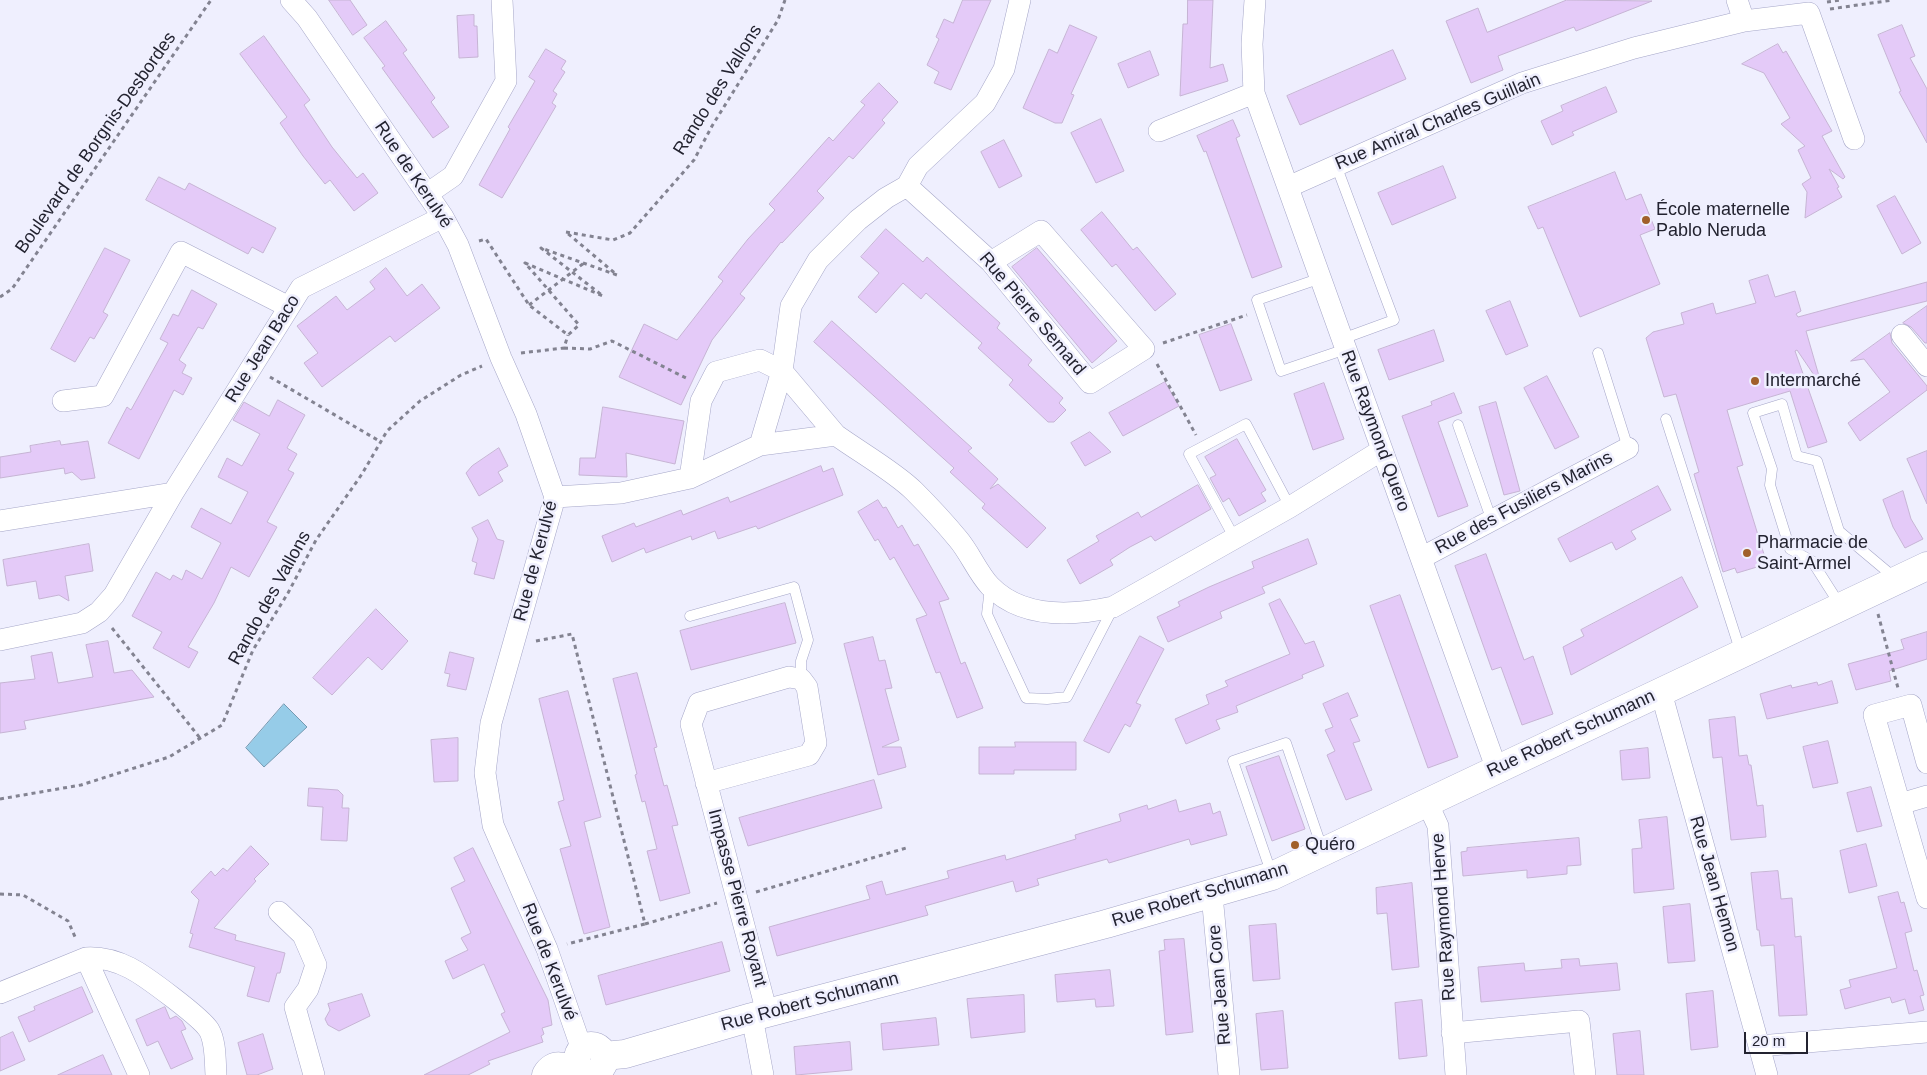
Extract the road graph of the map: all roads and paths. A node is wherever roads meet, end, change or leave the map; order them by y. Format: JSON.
{"nodes":[{"id":1,"x":211,"y":0,"type":"edge"},
{"id":2,"x":291,"y":0,"type":"edge"},
{"id":3,"x":502,"y":0,"type":"edge"},
{"id":4,"x":785,"y":0,"type":"edge"},
{"id":5,"x":1020,"y":0,"type":"edge"},
{"id":6,"x":1255,"y":0,"type":"edge"},
{"id":7,"x":1737,"y":0,"type":"edge"},
{"id":8,"x":1894,"y":0,"type":"edge"},
{"id":9,"x":1809,"y":12,"type":"junction"},
{"id":10,"x":1744,"y":21,"type":"junction"},
{"id":11,"x":1254,"y":93,"type":"junction"},
{"id":12,"x":1159,"y":131,"type":"dead end"},
{"id":13,"x":1854,"y":139,"type":"dead end"},
{"id":14,"x":1336,"y":165,"type":"junction"},
{"id":15,"x":907,"y":186,"type":"junction"},
{"id":16,"x":1288,"y":187,"type":"junction"},
{"id":17,"x":427,"y":194,"type":"junction"},
{"id":18,"x":443,"y":217,"type":"junction"},
{"id":19,"x":458,"y":245,"type":"junction"},
{"id":20,"x":991,"y":262,"type":"junction"},
{"id":21,"x":585,"y":263,"type":"junction"},
{"id":22,"x":574,"y":272,"type":"junction"},
{"id":23,"x":1320,"y":278,"type":"junction"},
{"id":24,"x":563,"y":279,"type":"junction"},
{"id":25,"x":549,"y":291,"type":"junction"},
{"id":26,"x":0,"y":297,"type":"edge"},
{"id":27,"x":529,"y":305,"type":"junction"},
{"id":28,"x":289,"y":307,"type":"junction"},
{"id":29,"x":1260,"y":311,"type":"junction"},
{"id":30,"x":568,"y":335,"type":"junction"},
{"id":31,"x":1902,"y":335,"type":"dead end"},
{"id":32,"x":1344,"y":344,"type":"junction"},
{"id":33,"x":564,"y":348,"type":"junction"},
{"id":34,"x":1144,"y":349,"type":"junction"},
{"id":35,"x":1598,"y":353,"type":"dead end"},
{"id":36,"x":501,"y":358,"type":"junction"},
{"id":37,"x":1927,"y":366,"type":"edge"},
{"id":38,"x":252,"y":367,"type":"junction"},
{"id":39,"x":782,"y":371,"type":"junction"},
{"id":40,"x":707,"y":388,"type":"junction"},
{"id":41,"x":63,"y":401,"type":"dead end"},
{"id":42,"x":1666,"y":419,"type":"dead end"},
{"id":43,"x":1458,"y":425,"type":"dead end"},
{"id":44,"x":836,"y":435,"type":"junction"},
{"id":45,"x":381,"y":442,"type":"junction"},
{"id":46,"x":760,"y":445,"type":"junction"},
{"id":47,"x":1203,"y":446,"type":"junction"},
{"id":48,"x":1628,"y":448,"type":"joint"},
{"id":49,"x":1382,"y":450,"type":"junction"},
{"id":50,"x":690,"y":478,"type":"junction"},
{"id":51,"x":173,"y":493,"type":"junction"},
{"id":52,"x":556,"y":497,"type":"junction"},
{"id":53,"x":1290,"y":507,"type":"junction"},
{"id":54,"x":1492,"y":520,"type":"junction"},
{"id":55,"x":0,"y":521,"type":"edge"},
{"id":56,"x":1235,"y":539,"type":"junction"},
{"id":57,"x":1421,"y":558,"type":"junction"},
{"id":58,"x":1927,"y":566,"type":"edge"},
{"id":59,"x":1898,"y":580,"type":"junction"},
{"id":60,"x":990,"y":586,"type":"junction"},
{"id":61,"x":1869,"y":594,"type":"junction"},
{"id":62,"x":1113,"y":607,"type":"junction"},
{"id":63,"x":1842,"y":607,"type":"junction"},
{"id":64,"x":99,"y":612,"type":"junction"},
{"id":65,"x":690,"y":616,"type":"dead end"},
{"id":66,"x":0,"y":640,"type":"edge"},
{"id":67,"x":514,"y":646,"type":"junction"},
{"id":68,"x":1742,"y":654,"type":"junction"},
{"id":69,"x":801,"y":679,"type":"junction"},
{"id":70,"x":1661,"y":692,"type":"junction"},
{"id":71,"x":1903,"y":708,"type":"junction"},
{"id":72,"x":200,"y":738,"type":"junction"},
{"id":73,"x":1927,"y":763,"type":"edge"},
{"id":74,"x":1497,"y":770,"type":"junction"},
{"id":75,"x":706,"y":783,"type":"junction"},
{"id":76,"x":1927,"y":796,"type":"edge"},
{"id":77,"x":0,"y":799,"type":"edge"},
{"id":78,"x":1427,"y":802,"type":"junction"},
{"id":79,"x":1900,"y":804,"type":"junction"},
{"id":80,"x":906,"y":848,"type":"dead end"},
{"id":81,"x":1324,"y":852,"type":"junction"},
{"id":82,"x":1272,"y":876,"type":"junction"},
{"id":83,"x":0,"y":894,"type":"edge"},
{"id":84,"x":1212,"y":895,"type":"junction"},
{"id":85,"x":738,"y":897,"type":"junction"},
{"id":86,"x":1927,"y":898,"type":"edge"},
{"id":87,"x":278,"y":912,"type":"dead end"},
{"id":88,"x":645,"y":924,"type":"junction"},
{"id":89,"x":547,"y":950,"type":"junction"},
{"id":90,"x":86,"y":958,"type":"junction"},
{"id":91,"x":0,"y":993,"type":"edge"},
{"id":92,"x":760,"y":1015,"type":"junction"},
{"id":93,"x":1927,"y":1032,"type":"edge"},
{"id":94,"x":1452,"y":1033,"type":"junction"},
{"id":95,"x":1759,"y":1046,"type":"junction"},
{"id":96,"x":577,"y":1065,"type":"edge"},
{"id":97,"x":139,"y":1075,"type":"edge"},
{"id":98,"x":216,"y":1075,"type":"edge"},
{"id":99,"x":314,"y":1075,"type":"edge"},
{"id":100,"x":763,"y":1075,"type":"edge"},
{"id":101,"x":1229,"y":1075,"type":"edge"},
{"id":102,"x":1456,"y":1075,"type":"edge"},
{"id":103,"x":1585,"y":1075,"type":"edge"},
{"id":104,"x":1767,"y":1075,"type":"edge"}],
"edges":[{"from":1,"to":26,"type":"path","name":"Boulevard de Borgnis-Desbordes"},
{"from":2,"to":17,"type":"street","name":"Rue de Kerulvé"},
{"from":3,"to":17,"type":"street"},
{"from":4,"to":21,"type":"path","name":"Rando des Vallons"},
{"from":5,"to":15,"type":"street"},
{"from":6,"to":11,"type":"street","name":"Rue Raymond Quero"},
{"from":7,"to":10,"type":"street"},
{"from":8,"to":9,"type":"path"},
{"from":9,"to":10,"type":"street","name":"Rue Amiral Charles Guillain"},
{"from":9,"to":13,"type":"street"},
{"from":10,"to":14,"type":"street","name":"Rue Amiral Charles Guillain"},
{"from":11,"to":12,"type":"street"},
{"from":11,"to":16,"type":"street","name":"Rue Raymond Quero"},
{"from":14,"to":16,"type":"street","name":"Rue Amiral Charles Guillain"},
{"from":14,"to":32,"type":"lane"},
{"from":15,"to":20,"type":"street","name":"Rue Pierre Semard"},
{"from":15,"to":39,"type":"street"},
{"from":16,"to":23,"type":"street","name":"Rue Raymond Quero"},
{"from":17,"to":18,"type":"street","name":"Rue de Kerulvé"},
{"from":18,"to":19,"type":"street","name":"Rue de Kerulvé"},
{"from":18,"to":28,"type":"street","name":"Rue Jean Baco"},
{"from":19,"to":27,"type":"path"},
{"from":19,"to":36,"type":"street","name":"Rue de Kerulvé"},
{"from":20,"to":34,"type":"street"},
{"from":20,"to":34,"type":"street","name":"Rue Pierre Semard"},
{"from":21,"to":22,"type":"path"},
{"from":21,"to":22,"type":"path","name":"Rando des Vallons"},
{"from":22,"to":24,"type":"path"},
{"from":22,"to":24,"type":"path","name":"Rando des Vallons"},
{"from":23,"to":29,"type":"lane"},
{"from":23,"to":32,"type":"street","name":"Rue Raymond Quero"},
{"from":24,"to":25,"type":"path"},
{"from":24,"to":25,"type":"path","name":"Rando des Vallons"},
{"from":25,"to":27,"type":"path"},
{"from":25,"to":30,"type":"path","name":"Rando des Vallons"},
{"from":27,"to":30,"type":"path"},
{"from":28,"to":38,"type":"street","name":"Rue Jean Baco"},
{"from":28,"to":41,"type":"street"},
{"from":29,"to":32,"type":"lane"},
{"from":29,"to":34,"type":"path"},
{"from":30,"to":33,"type":"path"},
{"from":31,"to":37,"type":"street"},
{"from":32,"to":49,"type":"street","name":"Rue Raymond Quero"},
{"from":33,"to":36,"type":"path","name":"Rando des Vallons"},
{"from":33,"to":40,"type":"path","name":"Rando des Vallons"},
{"from":34,"to":47,"type":"path"},
{"from":35,"to":48,"type":"lane"},
{"from":36,"to":45,"type":"path","name":"Rando des Vallons"},
{"from":36,"to":52,"type":"street","name":"Rue de Kerulvé"},
{"from":38,"to":45,"type":"path"},
{"from":38,"to":51,"type":"street","name":"Rue Jean Baco"},
{"from":39,"to":40,"type":"street"},
{"from":39,"to":44,"type":"street"},
{"from":39,"to":46,"type":"street"},
{"from":40,"to":50,"type":"street"},
{"from":42,"to":68,"type":"lane"},
{"from":43,"to":54,"type":"lane"},
{"from":44,"to":46,"type":"street"},
{"from":44,"to":60,"type":"street"},
{"from":45,"to":72,"type":"path","name":"Rando des Vallons"},
{"from":46,"to":50,"type":"street"},
{"from":47,"to":53,"type":"lane"},
{"from":47,"to":56,"type":"lane"},
{"from":48,"to":54,"type":"street","name":"Rue des Fusiliers Marins"},
{"from":49,"to":53,"type":"street"},
{"from":49,"to":57,"type":"street","name":"Rue Raymond Quero"},
{"from":50,"to":52,"type":"street"},
{"from":51,"to":55,"type":"street"},
{"from":51,"to":64,"type":"street","name":"Rue Jean Baco"},
{"from":52,"to":67,"type":"street","name":"Rue de Kerulvé"},
{"from":53,"to":56,"type":"street"},
{"from":54,"to":57,"type":"street","name":"Rue des Fusiliers Marins"},
{"from":56,"to":62,"type":"street"},
{"from":57,"to":74,"type":"street","name":"Rue Raymond Quero"},
{"from":58,"to":59,"type":"street","name":"Rue Robert Schumann"},
{"from":59,"to":61,"type":"street","name":"Rue Robert Schumann"},
{"from":59,"to":63,"type":"lane"},
{"from":60,"to":62,"type":"street"},
{"from":60,"to":62,"type":"lane"},
{"from":61,"to":63,"type":"street","name":"Rue Robert Schumann"},
{"from":61,"to":71,"type":"path"},
{"from":63,"to":68,"type":"street","name":"Rue Robert Schumann"},
{"from":64,"to":66,"type":"street","name":"Rue Jean Baco"},
{"from":64,"to":72,"type":"path"},
{"from":65,"to":69,"type":"lane"},
{"from":67,"to":88,"type":"path"},
{"from":67,"to":89,"type":"street","name":"Rue de Kerulvé"},
{"from":68,"to":70,"type":"street","name":"Rue Robert Schumann"},
{"from":69,"to":75,"type":"street"},
{"from":69,"to":75,"type":"street","name":"Impasse Pierre Royant"},
{"from":70,"to":74,"type":"street","name":"Rue Robert Schumann"},
{"from":70,"to":95,"type":"street","name":"Rue Jean Hemon"},
{"from":71,"to":73,"type":"street"},
{"from":71,"to":79,"type":"street"},
{"from":72,"to":77,"type":"path","name":"Rando des Vallons"},
{"from":74,"to":78,"type":"street","name":"Rue Robert Schumann"},
{"from":75,"to":85,"type":"street","name":"Impasse Pierre Royant"},
{"from":76,"to":79,"type":"street"},
{"from":78,"to":81,"type":"street","name":"Rue Robert Schumann"},
{"from":78,"to":94,"type":"street","name":"Rue Raymond Herve"},
{"from":79,"to":86,"type":"street"},
{"from":80,"to":85,"type":"path"},
{"from":81,"to":82,"type":"street","name":"Rue Robert Schumann"},
{"from":81,"to":82,"type":"lane"},
{"from":82,"to":84,"type":"street","name":"Rue Robert Schumann"},
{"from":83,"to":90,"type":"path"},
{"from":84,"to":92,"type":"street","name":"Rue Robert Schumann"},
{"from":84,"to":101,"type":"street","name":"Rue Jean Core"},
{"from":85,"to":88,"type":"path"},
{"from":85,"to":92,"type":"street","name":"Impasse Pierre Royant"},
{"from":87,"to":99,"type":"street"},
{"from":88,"to":89,"type":"path"},
{"from":89,"to":96,"type":"street","name":"Rue de Kerulvé"},
{"from":90,"to":91,"type":"street"},
{"from":90,"to":97,"type":"street"},
{"from":90,"to":98,"type":"street"},
{"from":92,"to":96,"type":"street","name":"Rue Robert Schumann"},
{"from":92,"to":100,"type":"street","name":"Impasse Pierre Royant"},
{"from":93,"to":95,"type":"street"},
{"from":94,"to":102,"type":"street","name":"Rue Raymond Herve"},
{"from":94,"to":103,"type":"street"},
{"from":95,"to":104,"type":"street","name":"Rue Jean Hemon"}]}
